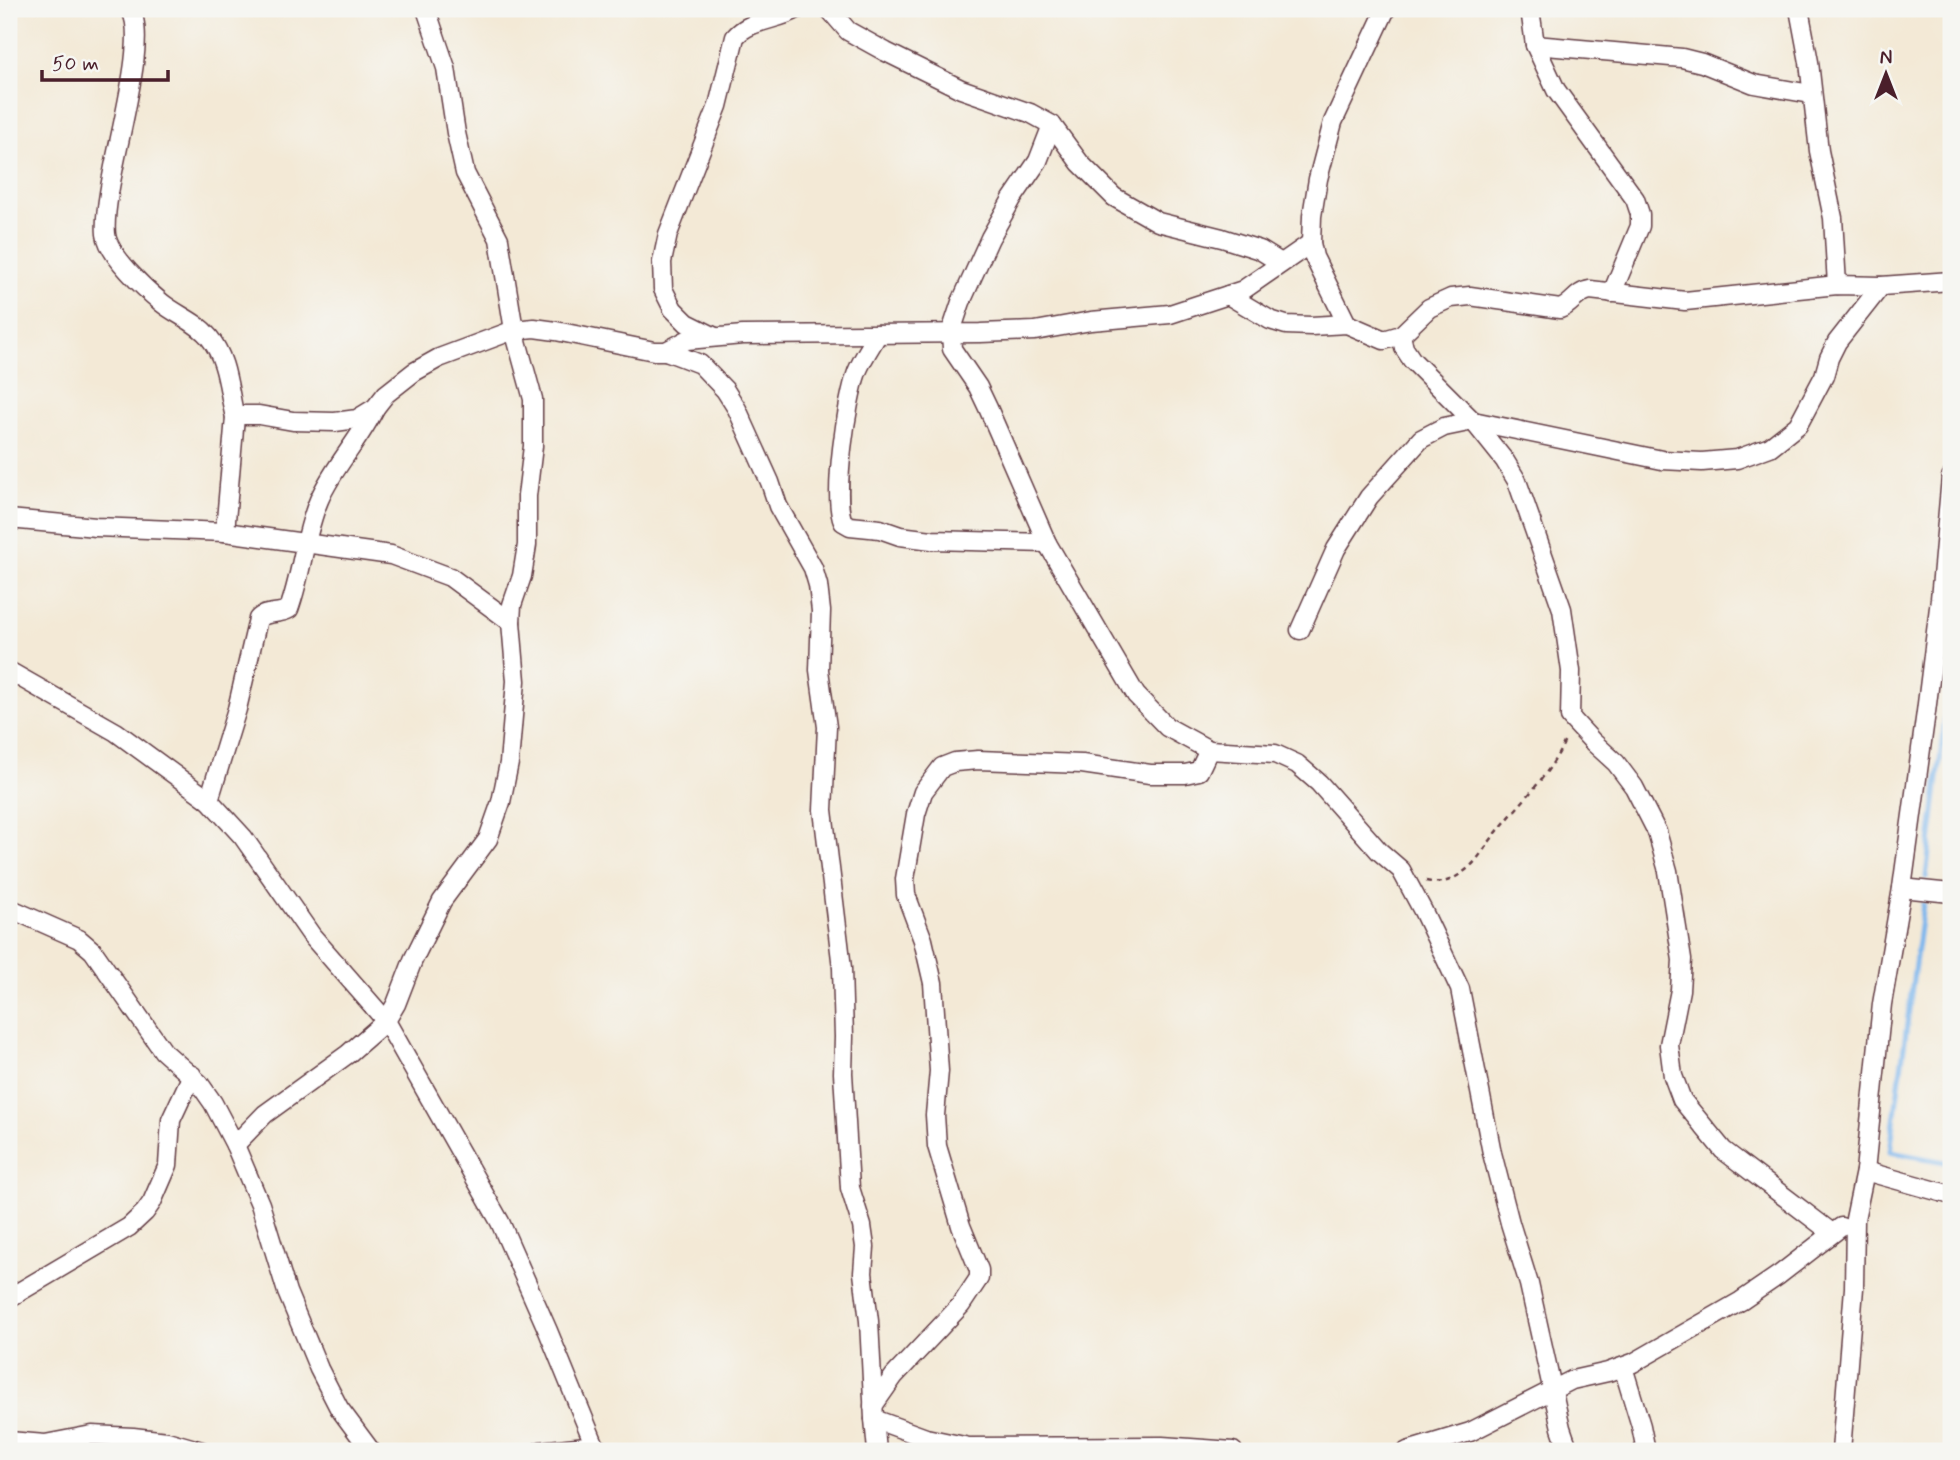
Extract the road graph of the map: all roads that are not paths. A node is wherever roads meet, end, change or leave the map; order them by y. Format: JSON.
{"nodes":[{"id":1,"x":130,"y":9,"type":"edge"},
{"id":2,"x":426,"y":9,"type":"edge"},
{"id":3,"x":797,"y":9,"type":"edge"},
{"id":4,"x":829,"y":9,"type":"edge"},
{"id":5,"x":1386,"y":9,"type":"edge"},
{"id":6,"x":1530,"y":9,"type":"edge"},
{"id":7,"x":1799,"y":9,"type":"edge"},
{"id":8,"x":1535,"y":45,"type":"junction"},
{"id":9,"x":1811,"y":94,"type":"junction"},
{"id":10,"x":1052,"y":125,"type":"junction"},
{"id":11,"x":1311,"y":243,"type":"junction"},
{"id":12,"x":1281,"y":263,"type":"junction"},
{"id":13,"x":1951,"y":281,"type":"edge"},
{"id":14,"x":1836,"y":285,"type":"junction"},
{"id":15,"x":1881,"y":286,"type":"junction"},
{"id":16,"x":1612,"y":293,"type":"junction"},
{"id":17,"x":1228,"y":295,"type":"junction"},
{"id":18,"x":1347,"y":324,"type":"junction"},
{"id":19,"x":514,"y":330,"type":"junction"},
{"id":20,"x":951,"y":332,"type":"junction"},
{"id":21,"x":878,"y":334,"type":"junction"},
{"id":22,"x":1401,"y":335,"type":"junction"},
{"id":23,"x":715,"y":337,"type":"junction"},
{"id":24,"x":666,"y":351,"type":"junction"},
{"id":25,"x":375,"y":408,"type":"junction"},
{"id":26,"x":235,"y":417,"type":"junction"},
{"id":27,"x":1473,"y":421,"type":"junction"},
{"id":28,"x":1951,"y":477,"type":"edge"},
{"id":29,"x":9,"y":519,"type":"edge"},
{"id":30,"x":225,"y":532,"type":"junction"},
{"id":31,"x":305,"y":543,"type":"junction"},
{"id":32,"x":1047,"y":543,"type":"junction"},
{"id":33,"x":1946,"y":597,"type":"edge"},
{"id":34,"x":511,"y":622,"type":"junction"},
{"id":35,"x":1300,"y":630,"type":"dead end"},
{"id":36,"x":9,"y":671,"type":"edge"},
{"id":37,"x":1209,"y":750,"type":"junction"},
{"id":38,"x":209,"y":800,"type":"junction"},
{"id":39,"x":1902,"y":888,"type":"junction"},
{"id":40,"x":1951,"y":893,"type":"edge"},
{"id":41,"x":9,"y":908,"type":"edge"},
{"id":42,"x":386,"y":1021,"type":"junction"},
{"id":43,"x":192,"y":1075,"type":"junction"},
{"id":44,"x":235,"y":1145,"type":"junction"},
{"id":45,"x":1865,"y":1171,"type":"junction"},
{"id":46,"x":1951,"y":1195,"type":"edge"},
{"id":47,"x":1855,"y":1219,"type":"junction"},
{"id":48,"x":1832,"y":1233,"type":"junction"},
{"id":49,"x":9,"y":1298,"type":"edge"},
{"id":50,"x":1623,"y":1367,"type":"junction"},
{"id":51,"x":1552,"y":1390,"type":"junction"},
{"id":52,"x":873,"y":1413,"type":"junction"},
{"id":53,"x":9,"y":1441,"type":"edge"},
{"id":54,"x":70,"y":1445,"type":"edge"},
{"id":55,"x":596,"y":1448,"type":"edge"},
{"id":56,"x":202,"y":1451,"type":"edge"},
{"id":57,"x":372,"y":1451,"type":"edge"},
{"id":58,"x":540,"y":1451,"type":"edge"},
{"id":59,"x":877,"y":1451,"type":"edge"},
{"id":60,"x":1233,"y":1451,"type":"edge"},
{"id":61,"x":1407,"y":1451,"type":"edge"},
{"id":62,"x":1569,"y":1451,"type":"edge"},
{"id":63,"x":1646,"y":1451,"type":"edge"},
{"id":64,"x":1841,"y":1451,"type":"edge"}],
"edges":[{"from":1,"to":26,"type":"street"},
{"from":2,"to":19,"type":"street"},
{"from":3,"to":23,"type":"street"},
{"from":4,"to":10,"type":"street"},
{"from":5,"to":11,"type":"street"},
{"from":6,"to":8,"type":"street"},
{"from":7,"to":9,"type":"street"},
{"from":8,"to":9,"type":"street"},
{"from":8,"to":16,"type":"street"},
{"from":9,"to":14,"type":"street"},
{"from":10,"to":12,"type":"street"},
{"from":10,"to":20,"type":"street"},
{"from":11,"to":12,"type":"street"},
{"from":11,"to":18,"type":"street"},
{"from":12,"to":17,"type":"street"},
{"from":13,"to":15,"type":"street"},
{"from":14,"to":15,"type":"street"},
{"from":14,"to":16,"type":"street"},
{"from":15,"to":27,"type":"street"},
{"from":16,"to":22,"type":"street"},
{"from":17,"to":18,"type":"street"},
{"from":17,"to":20,"type":"street"},
{"from":18,"to":22,"type":"street"},
{"from":19,"to":24,"type":"street"},
{"from":19,"to":25,"type":"street"},
{"from":19,"to":34,"type":"street"},
{"from":20,"to":21,"type":"street"},
{"from":20,"to":32,"type":"street"},
{"from":21,"to":23,"type":"street"},
{"from":21,"to":32,"type":"street"},
{"from":22,"to":27,"type":"street"},
{"from":23,"to":24,"type":"street"},
{"from":24,"to":52,"type":"street"},
{"from":25,"to":26,"type":"street"},
{"from":25,"to":31,"type":"street"},
{"from":26,"to":30,"type":"street"},
{"from":27,"to":35,"type":"street"},
{"from":27,"to":48,"type":"street"},
{"from":28,"to":33,"type":"street"},
{"from":29,"to":30,"type":"street"},
{"from":30,"to":31,"type":"street"},
{"from":31,"to":34,"type":"street"},
{"from":31,"to":38,"type":"street"},
{"from":32,"to":37,"type":"street"},
{"from":33,"to":39,"type":"street"},
{"from":34,"to":42,"type":"street"},
{"from":36,"to":38,"type":"street"},
{"from":37,"to":51,"type":"street"},
{"from":37,"to":52,"type":"street"},
{"from":38,"to":42,"type":"street"},
{"from":39,"to":40,"type":"street"},
{"from":39,"to":45,"type":"street"},
{"from":41,"to":43,"type":"street"},
{"from":42,"to":44,"type":"street"},
{"from":42,"to":55,"type":"street"},
{"from":43,"to":44,"type":"street"},
{"from":43,"to":49,"type":"street"},
{"from":44,"to":57,"type":"street"},
{"from":45,"to":46,"type":"street"},
{"from":45,"to":47,"type":"street"},
{"from":47,"to":48,"type":"street"},
{"from":47,"to":64,"type":"street"},
{"from":48,"to":50,"type":"street"},
{"from":50,"to":51,"type":"street"},
{"from":50,"to":63,"type":"street"},
{"from":51,"to":61,"type":"street"},
{"from":51,"to":62,"type":"street"},
{"from":52,"to":59,"type":"street"},
{"from":52,"to":60,"type":"street"},
{"from":53,"to":54,"type":"street"},
{"from":54,"to":56,"type":"street"},
{"from":55,"to":58,"type":"street"}]}
